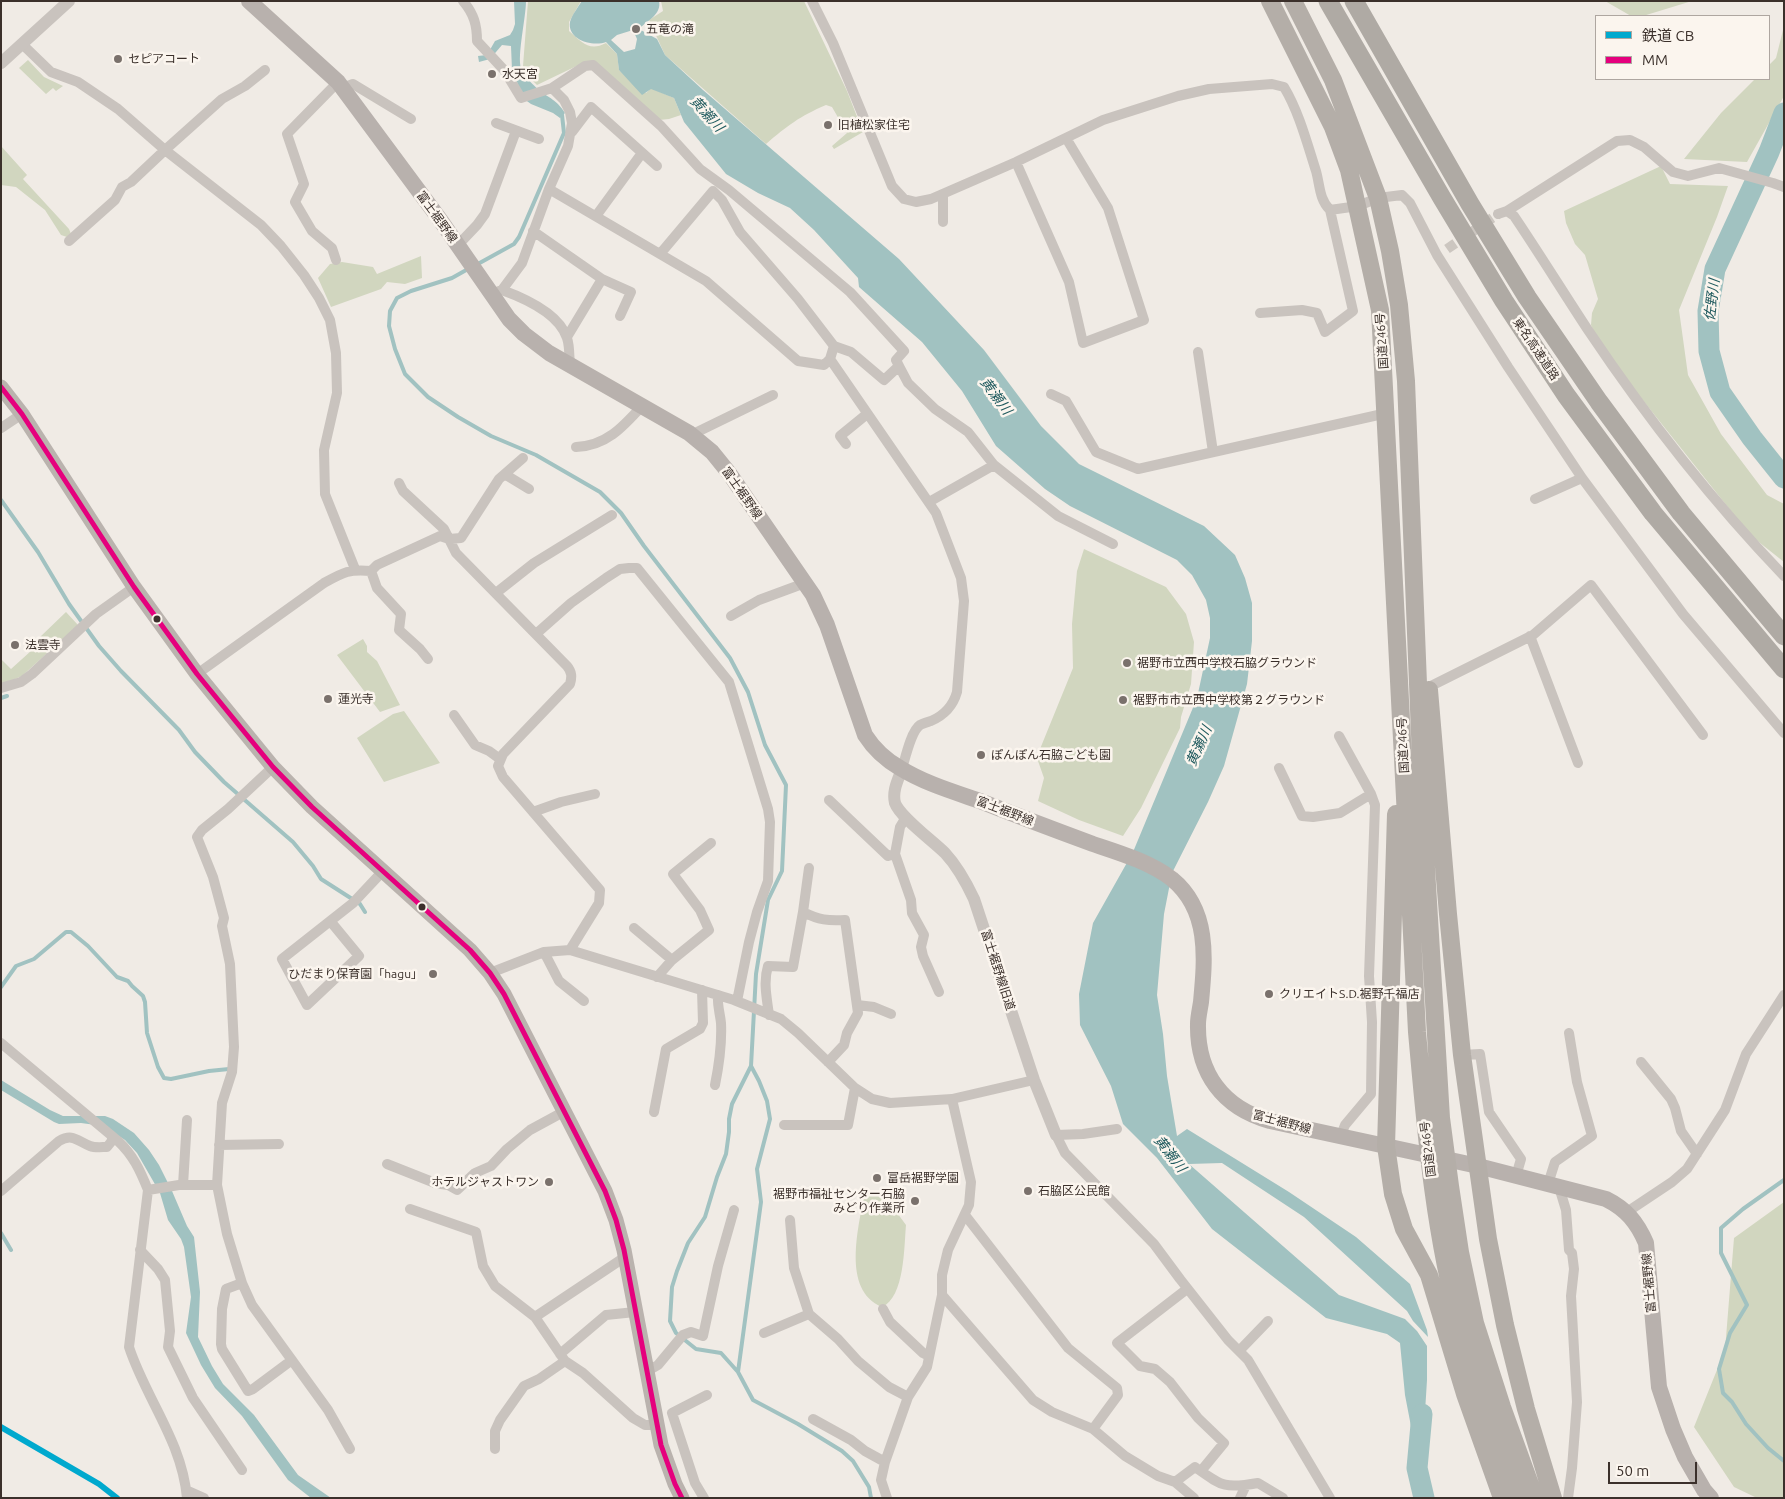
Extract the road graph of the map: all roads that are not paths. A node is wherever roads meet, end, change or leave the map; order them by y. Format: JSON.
{"nodes":[{"id":1,"x":69,"y":1,"type":"edge"},
{"id":2,"x":250,"y":1,"type":"edge"},
{"id":3,"x":463,"y":1,"type":"edge"},
{"id":4,"x":812,"y":1,"type":"edge"},
{"id":5,"x":1270,"y":1,"type":"edge"},
{"id":6,"x":1293,"y":1,"type":"edge"},
{"id":7,"x":1328,"y":1,"type":"edge"},
{"id":8,"x":1354,"y":1,"type":"edge"},
{"id":9,"x":22,"y":44,"type":"junction"},
{"id":10,"x":1,"y":63,"type":"edge"},
{"id":11,"x":265,"y":70,"type":"dead end"},
{"id":12,"x":341,"y":85,"type":"junction"},
{"id":13,"x":552,"y":88,"type":"junction"},
{"id":14,"x":411,"y":118,"type":"dead end"},
{"id":15,"x":496,"y":123,"type":"dead end"},
{"id":16,"x":516,"y":130,"type":"junction"},
{"id":17,"x":570,"y":135,"type":"junction"},
{"id":18,"x":1066,"y":138,"type":"junction"},
{"id":19,"x":539,"y":139,"type":"dead end"},
{"id":20,"x":165,"y":150,"type":"junction"},
{"id":21,"x":642,"y":153,"type":"junction"},
{"id":22,"x":1016,"y":162,"type":"junction"},
{"id":23,"x":657,"y":166,"type":"dead end"},
{"id":24,"x":709,"y":175,"type":"junction"},
{"id":25,"x":1784,"y":187,"type":"edge"},
{"id":26,"x":549,"y":189,"type":"junction"},
{"id":27,"x":713,"y":191,"type":"junction"},
{"id":28,"x":944,"y":194,"type":"junction"},
{"id":29,"x":1378,"y":198,"type":"junction"},
{"id":30,"x":1358,"y":206,"type":"junction"},
{"id":31,"x":1330,"y":210,"type":"junction"},
{"id":32,"x":596,"y":216,"type":"junction"},
{"id":33,"x":943,"y":222,"type":"dead end"},
{"id":34,"x":533,"y":231,"type":"junction"},
{"id":35,"x":69,"y":241,"type":"dead end"},
{"id":36,"x":458,"y":245,"type":"junction"},
{"id":37,"x":1447,"y":249,"type":"tunnel mouth"},
{"id":38,"x":660,"y":254,"type":"junction"},
{"id":39,"x":1437,"y":255,"type":"junction"},
{"id":40,"x":336,"y":260,"type":"dead end"},
{"id":41,"x":602,"y":279,"type":"junction"},
{"id":42,"x":497,"y":292,"type":"junction"},
{"id":43,"x":1260,"y":314,"type":"dead end"},
{"id":44,"x":620,"y":316,"type":"dead end"},
{"id":45,"x":567,"y":337,"type":"junction"},
{"id":46,"x":834,"y":346,"type":"junction"},
{"id":47,"x":1198,"y":352,"type":"dead end"},
{"id":48,"x":830,"y":359,"type":"junction"},
{"id":49,"x":570,"y":366,"type":"junction"},
{"id":50,"x":899,"y":366,"type":"junction"},
{"id":51,"x":1,"y":387,"type":"edge"},
{"id":52,"x":1051,"y":394,"type":"dead end"},
{"id":53,"x":773,"y":396,"type":"dead end"},
{"id":54,"x":642,"y":406,"type":"junction"},
{"id":55,"x":1387,"y":413,"type":"junction"},
{"id":56,"x":22,"y":414,"type":"junction"},
{"id":57,"x":867,"y":414,"type":"junction"},
{"id":58,"x":1,"y":428,"type":"edge"},
{"id":59,"x":691,"y":435,"type":"junction"},
{"id":60,"x":846,"y":444,"type":"dead end"},
{"id":61,"x":576,"y":447,"type":"dead end"},
{"id":62,"x":1212,"y":452,"type":"junction"},
{"id":63,"x":524,"y":458,"type":"dead end"},
{"id":64,"x":994,"y":465,"type":"junction"},
{"id":65,"x":506,"y":475,"type":"junction"},
{"id":66,"x":1582,"y":478,"type":"junction"},
{"id":67,"x":399,"y":483,"type":"dead end"},
{"id":68,"x":529,"y":489,"type":"dead end"},
{"id":69,"x":1535,"y":499,"type":"dead end"},
{"id":70,"x":929,"y":502,"type":"junction"},
{"id":71,"x":612,"y":515,"type":"dead end"},
{"id":72,"x":450,"y":539,"type":"junction"},
{"id":73,"x":1113,"y":544,"type":"dead end"},
{"id":74,"x":1412,"y":565,"type":"junction"},
{"id":75,"x":355,"y":569,"type":"junction"},
{"id":76,"x":371,"y":571,"type":"junction"},
{"id":77,"x":1784,"y":576,"type":"edge"},
{"id":78,"x":805,"y":583,"type":"junction"},
{"id":79,"x":134,"y":587,"type":"junction"},
{"id":80,"x":496,"y":593,"type":"junction"},
{"id":81,"x":731,"y":616,"type":"dead end"},
{"id":82,"x":536,"y":634,"type":"junction"},
{"id":83,"x":1530,"y":636,"type":"junction"},
{"id":84,"x":1784,"y":636,"type":"edge"},
{"id":85,"x":428,"y":658,"type":"dead end"},
{"id":86,"x":1784,"y":669,"type":"edge"},
{"id":87,"x":197,"y":674,"type":"junction"},
{"id":88,"x":1429,"y":686,"type":"junction"},
{"id":89,"x":1,"y":688,"type":"edge"},
{"id":90,"x":454,"y":715,"type":"dead end"},
{"id":91,"x":1402,"y":731,"type":"junction"},
{"id":92,"x":1784,"y":733,"type":"edge"},
{"id":93,"x":1704,"y":735,"type":"dead end"},
{"id":94,"x":1339,"y":736,"type":"dead end"},
{"id":95,"x":500,"y":759,"type":"junction"},
{"id":96,"x":1578,"y":763,"type":"dead end"},
{"id":97,"x":273,"y":767,"type":"junction"},
{"id":98,"x":1279,"y":768,"type":"dead end"},
{"id":99,"x":902,"y":769,"type":"junction"},
{"id":100,"x":595,"y":794,"type":"dead end"},
{"id":101,"x":1372,"y":794,"type":"junction"},
{"id":102,"x":829,"y":800,"type":"dead end"},
{"id":103,"x":533,"y":812,"type":"junction"},
{"id":104,"x":906,"y":818,"type":"junction"},
{"id":105,"x":711,"y":843,"type":"dead end"},
{"id":106,"x":895,"y":854,"type":"junction"},
{"id":107,"x":809,"y":868,"type":"dead end"},
{"id":108,"x":383,"y":871,"type":"junction"},
{"id":109,"x":803,"y":912,"type":"junction"},
{"id":110,"x":331,"y":922,"type":"junction"},
{"id":111,"x":634,"y":928,"type":"dead end"},
{"id":112,"x":570,"y":950,"type":"junction"},
{"id":113,"x":544,"y":952,"type":"junction"},
{"id":114,"x":672,"y":960,"type":"junction"},
{"id":115,"x":490,"y":973,"type":"junction"},
{"id":116,"x":657,"y":977,"type":"junction"},
{"id":117,"x":702,"y":990,"type":"junction"},
{"id":118,"x":939,"y":992,"type":"dead end"},
{"id":119,"x":718,"y":995,"type":"junction"},
{"id":120,"x":1784,"y":995,"type":"edge"},
{"id":121,"x":584,"y":1001,"type":"dead end"},
{"id":122,"x":742,"y":1003,"type":"junction"},
{"id":123,"x":857,"y":1005,"type":"junction"},
{"id":124,"x":766,"y":1014,"type":"junction"},
{"id":125,"x":891,"y":1014,"type":"dead end"},
{"id":126,"x":1569,"y":1034,"type":"dead end"},
{"id":127,"x":1,"y":1043,"type":"edge"},
{"id":128,"x":1462,"y":1055,"type":"junction"},
{"id":129,"x":828,"y":1062,"type":"junction"},
{"id":130,"x":1641,"y":1062,"type":"dead end"},
{"id":131,"x":1034,"y":1080,"type":"junction"},
{"id":132,"x":715,"y":1085,"type":"dead end"},
{"id":133,"x":855,"y":1088,"type":"junction"},
{"id":134,"x":952,"y":1099,"type":"junction"},
{"id":135,"x":565,"y":1111,"type":"junction"},
{"id":136,"x":654,"y":1112,"type":"dead end"},
{"id":137,"x":187,"y":1120,"type":"dead end"},
{"id":138,"x":1433,"y":1120,"type":"junction"},
{"id":139,"x":784,"y":1125,"type":"dead end"},
{"id":140,"x":1117,"y":1129,"type":"dead end"},
{"id":141,"x":1056,"y":1135,"type":"junction"},
{"id":142,"x":1340,"y":1135,"type":"junction"},
{"id":143,"x":113,"y":1137,"type":"junction"},
{"id":144,"x":279,"y":1144,"type":"dead end"},
{"id":145,"x":219,"y":1145,"type":"junction"},
{"id":146,"x":1386,"y":1146,"type":"junction"},
{"id":147,"x":1697,"y":1154,"type":"junction"},
{"id":148,"x":387,"y":1164,"type":"dead end"},
{"id":149,"x":1478,"y":1166,"type":"junction"},
{"id":150,"x":1516,"y":1176,"type":"junction"},
{"id":151,"x":181,"y":1185,"type":"junction"},
{"id":152,"x":217,"y":1185,"type":"junction"},
{"id":153,"x":1553,"y":1185,"type":"junction"},
{"id":154,"x":1441,"y":1187,"type":"junction"},
{"id":155,"x":148,"y":1190,"type":"junction"},
{"id":156,"x":1,"y":1191,"type":"edge"},
{"id":157,"x":410,"y":1209,"type":"dead end"},
{"id":158,"x":734,"y":1210,"type":"dead end"},
{"id":159,"x":1627,"y":1212,"type":"junction"},
{"id":160,"x":965,"y":1215,"type":"junction"},
{"id":161,"x":790,"y":1220,"type":"dead end"},
{"id":162,"x":140,"y":1250,"type":"junction"},
{"id":163,"x":625,"y":1257,"type":"junction"},
{"id":164,"x":242,"y":1283,"type":"junction"},
{"id":165,"x":1187,"y":1289,"type":"junction"},
{"id":166,"x":942,"y":1295,"type":"junction"},
{"id":167,"x":884,"y":1309,"type":"dead end"},
{"id":168,"x":635,"y":1312,"type":"junction"},
{"id":169,"x":809,"y":1314,"type":"junction"},
{"id":170,"x":535,"y":1317,"type":"junction"},
{"id":171,"x":1268,"y":1321,"type":"dead end"},
{"id":172,"x":764,"y":1333,"type":"dead end"},
{"id":173,"x":1240,"y":1350,"type":"junction"},
{"id":174,"x":930,"y":1356,"type":"junction"},
{"id":175,"x":563,"y":1357,"type":"junction"},
{"id":176,"x":292,"y":1360,"type":"junction"},
{"id":177,"x":646,"y":1372,"type":"junction"},
{"id":178,"x":707,"y":1395,"type":"dead end"},
{"id":179,"x":908,"y":1397,"type":"junction"},
{"id":180,"x":813,"y":1419,"type":"dead end"},
{"id":181,"x":656,"y":1425,"type":"junction"},
{"id":182,"x":1092,"y":1429,"type":"junction"},
{"id":183,"x":350,"y":1449,"type":"dead end"},
{"id":184,"x":495,"y":1449,"type":"dead end"},
{"id":185,"x":885,"y":1462,"type":"junction"},
{"id":186,"x":242,"y":1470,"type":"dead end"},
{"id":187,"x":1201,"y":1471,"type":"junction"},
{"id":188,"x":1175,"y":1482,"type":"junction"},
{"id":189,"x":1246,"y":1485,"type":"junction"},
{"id":190,"x":187,"y":1494,"type":"edge"},
{"id":191,"x":1328,"y":1497,"type":"edge"},
{"id":192,"x":204,"y":1498,"type":"edge"},
{"id":193,"x":682,"y":1498,"type":"edge"},
{"id":194,"x":704,"y":1498,"type":"edge"},
{"id":195,"x":887,"y":1498,"type":"edge"},
{"id":196,"x":1194,"y":1498,"type":"edge"},
{"id":197,"x":1240,"y":1498,"type":"edge"},
{"id":198,"x":1283,"y":1498,"type":"edge"},
{"id":199,"x":1502,"y":1498,"type":"edge"},
{"id":200,"x":1518,"y":1498,"type":"edge"},
{"id":201,"x":1535,"y":1498,"type":"edge"},
{"id":202,"x":1553,"y":1498,"type":"edge"},
{"id":203,"x":1568,"y":1498,"type":"edge"},
{"id":204,"x":1711,"y":1498,"type":"edge"}],
"edges":[{"from":1,"to":9,"type":"street"},
{"from":2,"to":12,"type":"main road","name":"富士裾野線"},
{"from":3,"to":13,"type":"street"},
{"from":4,"to":28,"type":"street"},
{"from":5,"to":30,"type":"highway","name":"国道246号"},
{"from":6,"to":29,"type":"highway","name":"国道246号"},
{"from":7,"to":86,"type":"highway","name":"東名高速道路"},
{"from":8,"to":84,"type":"highway","name":"東名高速道路"},
{"from":9,"to":10,"type":"street"},
{"from":9,"to":20,"type":"street"},
{"from":11,"to":20,"type":"street"},
{"from":12,"to":14,"type":"street"},
{"from":12,"to":36,"type":"main road","name":"富士裾野線"},
{"from":12,"to":40,"type":"street"},
{"from":13,"to":17,"type":"street"},
{"from":13,"to":24,"type":"street"},
{"from":15,"to":16,"type":"street"},
{"from":16,"to":19,"type":"street"},
{"from":16,"to":36,"type":"street"},
{"from":17,"to":21,"type":"street"},
{"from":17,"to":26,"type":"street"},
{"from":18,"to":22,"type":"street"},
{"from":18,"to":22,"type":"street"},
{"from":18,"to":31,"type":"street"},
{"from":20,"to":35,"type":"street"},
{"from":20,"to":75,"type":"street"},
{"from":21,"to":23,"type":"street"},
{"from":21,"to":32,"type":"street"},
{"from":22,"to":28,"type":"street"},
{"from":24,"to":27,"type":"street"},
{"from":24,"to":50,"type":"street"},
{"from":25,"to":77,"type":"street"},
{"from":26,"to":32,"type":"street"},
{"from":26,"to":34,"type":"street"},
{"from":27,"to":38,"type":"street"},
{"from":27,"to":46,"type":"street"},
{"from":28,"to":33,"type":"street"},
{"from":29,"to":30,"type":"street"},
{"from":29,"to":39,"type":"street"},
{"from":29,"to":74,"type":"highway","name":"国道246号"},
{"from":30,"to":31,"type":"street"},
{"from":30,"to":55,"type":"highway","name":"国道246号"},
{"from":31,"to":43,"type":"street"},
{"from":32,"to":38,"type":"street"},
{"from":34,"to":41,"type":"street"},
{"from":34,"to":42,"type":"street"},
{"from":36,"to":42,"type":"main road","name":"富士裾野線"},
{"from":37,"to":39,"type":"street"},
{"from":38,"to":48,"type":"street"},
{"from":39,"to":66,"type":"street"},
{"from":41,"to":44,"type":"street"},
{"from":41,"to":45,"type":"street"},
{"from":42,"to":45,"type":"street"},
{"from":42,"to":49,"type":"main road","name":"富士裾野線"},
{"from":45,"to":49,"type":"street"},
{"from":46,"to":48,"type":"street"},
{"from":46,"to":50,"type":"street"},
{"from":47,"to":62,"type":"street"},
{"from":48,"to":57,"type":"street"},
{"from":49,"to":54,"type":"main road","name":"富士裾野線"},
{"from":50,"to":64,"type":"street"},
{"from":51,"to":56,"type":"main road"},
{"from":52,"to":62,"type":"street"},
{"from":53,"to":59,"type":"street"},
{"from":54,"to":59,"type":"main road","name":"富士裾野線"},
{"from":54,"to":61,"type":"street"},
{"from":55,"to":62,"type":"street"},
{"from":55,"to":91,"type":"highway","name":"国道246号"},
{"from":56,"to":58,"type":"street"},
{"from":56,"to":79,"type":"main road"},
{"from":57,"to":60,"type":"street"},
{"from":57,"to":70,"type":"street"},
{"from":59,"to":78,"type":"main road","name":"富士裾野線"},
{"from":63,"to":65,"type":"street"},
{"from":64,"to":70,"type":"street"},
{"from":64,"to":73,"type":"street"},
{"from":65,"to":68,"type":"street"},
{"from":65,"to":72,"type":"street"},
{"from":66,"to":69,"type":"street"},
{"from":66,"to":92,"type":"street"},
{"from":67,"to":72,"type":"street"},
{"from":70,"to":99,"type":"street"},
{"from":71,"to":80,"type":"street"},
{"from":72,"to":76,"type":"street"},
{"from":72,"to":80,"type":"street"},
{"from":74,"to":88,"type":"highway"},
{"from":74,"to":138,"type":"highway","name":"国道246号"},
{"from":75,"to":76,"type":"street"},
{"from":75,"to":87,"type":"street"},
{"from":76,"to":85,"type":"street"},
{"from":78,"to":81,"type":"street"},
{"from":78,"to":99,"type":"main road","name":"富士裾野線"},
{"from":79,"to":87,"type":"main road"},
{"from":79,"to":89,"type":"street"},
{"from":80,"to":82,"type":"street"},
{"from":82,"to":95,"type":"street"},
{"from":82,"to":122,"type":"street"},
{"from":83,"to":88,"type":"street"},
{"from":83,"to":93,"type":"street"},
{"from":83,"to":96,"type":"street"},
{"from":87,"to":97,"type":"main road"},
{"from":88,"to":128,"type":"highway"},
{"from":90,"to":95,"type":"street"},
{"from":91,"to":138,"type":"highway","name":"国道246号"},
{"from":91,"to":146,"type":"highway"},
{"from":94,"to":101,"type":"street"},
{"from":95,"to":103,"type":"street"},
{"from":97,"to":108,"type":"main road"},
{"from":97,"to":145,"type":"street"},
{"from":98,"to":101,"type":"street"},
{"from":99,"to":104,"type":"street","name":"富士裾野線旧道"},
{"from":99,"to":142,"type":"main road","name":"富士裾野線"},
{"from":100,"to":103,"type":"street"},
{"from":101,"to":142,"type":"street"},
{"from":102,"to":106,"type":"street"},
{"from":103,"to":112,"type":"street"},
{"from":104,"to":106,"type":"street"},
{"from":104,"to":131,"type":"street","name":"富士裾野線旧道"},
{"from":105,"to":114,"type":"street"},
{"from":106,"to":118,"type":"street"},
{"from":107,"to":109,"type":"street"},
{"from":108,"to":110,"type":"street"},
{"from":108,"to":115,"type":"main road"},
{"from":109,"to":123,"type":"street"},
{"from":109,"to":124,"type":"street"},
{"from":110,"to":110,"type":"street"},
{"from":111,"to":114,"type":"street"},
{"from":112,"to":113,"type":"street"},
{"from":112,"to":116,"type":"street"},
{"from":113,"to":115,"type":"street"},
{"from":113,"to":121,"type":"street"},
{"from":114,"to":116,"type":"street"},
{"from":115,"to":135,"type":"main road"},
{"from":116,"to":117,"type":"street"},
{"from":117,"to":119,"type":"street"},
{"from":117,"to":136,"type":"street"},
{"from":119,"to":122,"type":"street"},
{"from":119,"to":132,"type":"street"},
{"from":120,"to":147,"type":"street"},
{"from":122,"to":124,"type":"street"},
{"from":123,"to":125,"type":"street"},
{"from":123,"to":129,"type":"street"},
{"from":124,"to":129,"type":"street"},
{"from":126,"to":153,"type":"street"},
{"from":127,"to":143,"type":"street"},
{"from":128,"to":149,"type":"highway"},
{"from":128,"to":150,"type":"street"},
{"from":129,"to":133,"type":"street"},
{"from":130,"to":147,"type":"street"},
{"from":131,"to":134,"type":"street"},
{"from":131,"to":141,"type":"street","name":"富士裾野線旧道"},
{"from":133,"to":134,"type":"street"},
{"from":133,"to":139,"type":"street"},
{"from":134,"to":160,"type":"street"},
{"from":135,"to":148,"type":"street"},
{"from":135,"to":163,"type":"main road"},
{"from":137,"to":151,"type":"street"},
{"from":138,"to":154,"type":"highway","name":"国道246号"},
{"from":140,"to":141,"type":"street"},
{"from":141,"to":165,"type":"street"},
{"from":142,"to":146,"type":"main road","name":"富士裾野線"},
{"from":143,"to":155,"type":"street"},
{"from":143,"to":156,"type":"street"},
{"from":144,"to":145,"type":"street"},
{"from":145,"to":152,"type":"street"},
{"from":146,"to":149,"type":"main road","name":"富士裾野線"},
{"from":146,"to":199,"type":"highway"},
{"from":147,"to":159,"type":"street"},
{"from":149,"to":150,"type":"main road","name":"富士裾野線"},
{"from":149,"to":202,"type":"highway"},
{"from":150,"to":153,"type":"main road","name":"富士裾野線"},
{"from":151,"to":152,"type":"street"},
{"from":151,"to":155,"type":"street"},
{"from":152,"to":164,"type":"street"},
{"from":153,"to":159,"type":"main road","name":"富士裾野線"},
{"from":153,"to":203,"type":"street"},
{"from":154,"to":200,"type":"highway","name":"国道246号"},
{"from":154,"to":201,"type":"highway","name":"国道246号"},
{"from":155,"to":162,"type":"street"},
{"from":157,"to":170,"type":"street"},
{"from":158,"to":177,"type":"street"},
{"from":159,"to":204,"type":"main road","name":"富士裾野線"},
{"from":160,"to":166,"type":"street"},
{"from":160,"to":182,"type":"street"},
{"from":161,"to":169,"type":"street"},
{"from":162,"to":186,"type":"street"},
{"from":162,"to":190,"type":"street"},
{"from":163,"to":168,"type":"main road"},
{"from":163,"to":170,"type":"street"},
{"from":164,"to":176,"type":"street"},
{"from":164,"to":176,"type":"street"},
{"from":165,"to":173,"type":"street"},
{"from":165,"to":187,"type":"street"},
{"from":166,"to":174,"type":"street"},
{"from":166,"to":182,"type":"street"},
{"from":167,"to":174,"type":"street"},
{"from":168,"to":175,"type":"street"},
{"from":168,"to":177,"type":"main road"},
{"from":169,"to":172,"type":"street"},
{"from":169,"to":179,"type":"street"},
{"from":170,"to":175,"type":"street"},
{"from":171,"to":173,"type":"street"},
{"from":173,"to":191,"type":"street"},
{"from":174,"to":179,"type":"street"},
{"from":175,"to":181,"type":"street"},
{"from":175,"to":184,"type":"street"},
{"from":176,"to":183,"type":"street"},
{"from":177,"to":181,"type":"main road"},
{"from":178,"to":194,"type":"street"},
{"from":179,"to":185,"type":"street"},
{"from":180,"to":185,"type":"street"},
{"from":181,"to":193,"type":"main road"},
{"from":182,"to":188,"type":"street"},
{"from":185,"to":195,"type":"street"},
{"from":187,"to":188,"type":"street"},
{"from":187,"to":189,"type":"street"},
{"from":188,"to":196,"type":"street"},
{"from":189,"to":197,"type":"street"},
{"from":189,"to":198,"type":"street"},
{"from":190,"to":192,"type":"street"}]}
